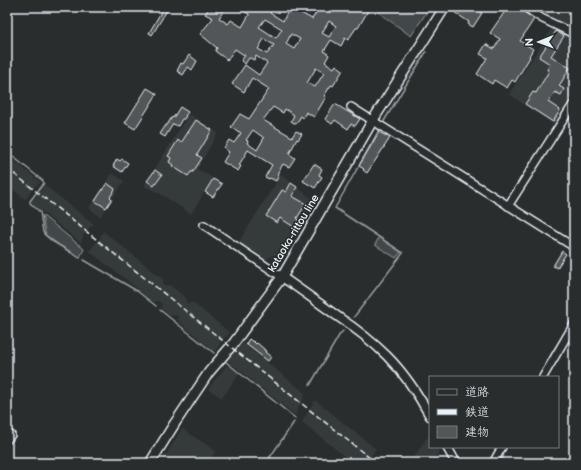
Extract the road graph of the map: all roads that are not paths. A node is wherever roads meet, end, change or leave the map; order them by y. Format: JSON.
{"nodes":[{"id":1,"x":445,"y":7,"type":"edge"},
{"id":2,"x":525,"y":7,"type":"edge"},
{"id":3,"x":574,"y":34,"type":"edge"},
{"id":4,"x":574,"y":103,"type":"edge"},
{"id":5,"x":351,"y":107,"type":"dead end"},
{"id":6,"x":373,"y":120,"type":"junction"},
{"id":7,"x":508,"y":206,"type":"junction"},
{"id":8,"x":204,"y":225,"type":"dead end"},
{"id":9,"x":574,"y":247,"type":"edge"},
{"id":10,"x":282,"y":277,"type":"junction"},
{"id":11,"x":574,"y":324,"type":"edge"},
{"id":12,"x":544,"y":376,"type":"edge"},
{"id":13,"x":429,"y":414,"type":"edge"},
{"id":14,"x":448,"y":448,"type":"edge"},
{"id":15,"x":501,"y":448,"type":"edge"},
{"id":16,"x":150,"y":463,"type":"edge"},
{"id":17,"x":456,"y":463,"type":"edge"},
{"id":18,"x":493,"y":463,"type":"edge"}],
"edges":[{"from":1,"to":6,"type":"main road","name":"kataoka-rittou line"},
{"from":2,"to":3,"type":"street"},
{"from":4,"to":7,"type":"street"},
{"from":5,"to":6,"type":"street"},
{"from":6,"to":7,"type":"street"},
{"from":6,"to":10,"type":"main road","name":"kataoka-rittou line"},
{"from":7,"to":9,"type":"street"},
{"from":8,"to":10,"type":"street"},
{"from":10,"to":13,"type":"street"},
{"from":10,"to":16,"type":"main road","name":"kataoka-rittou line"},
{"from":11,"to":12,"type":"street"},
{"from":14,"to":17,"type":"street"},
{"from":15,"to":18,"type":"street"}]}
